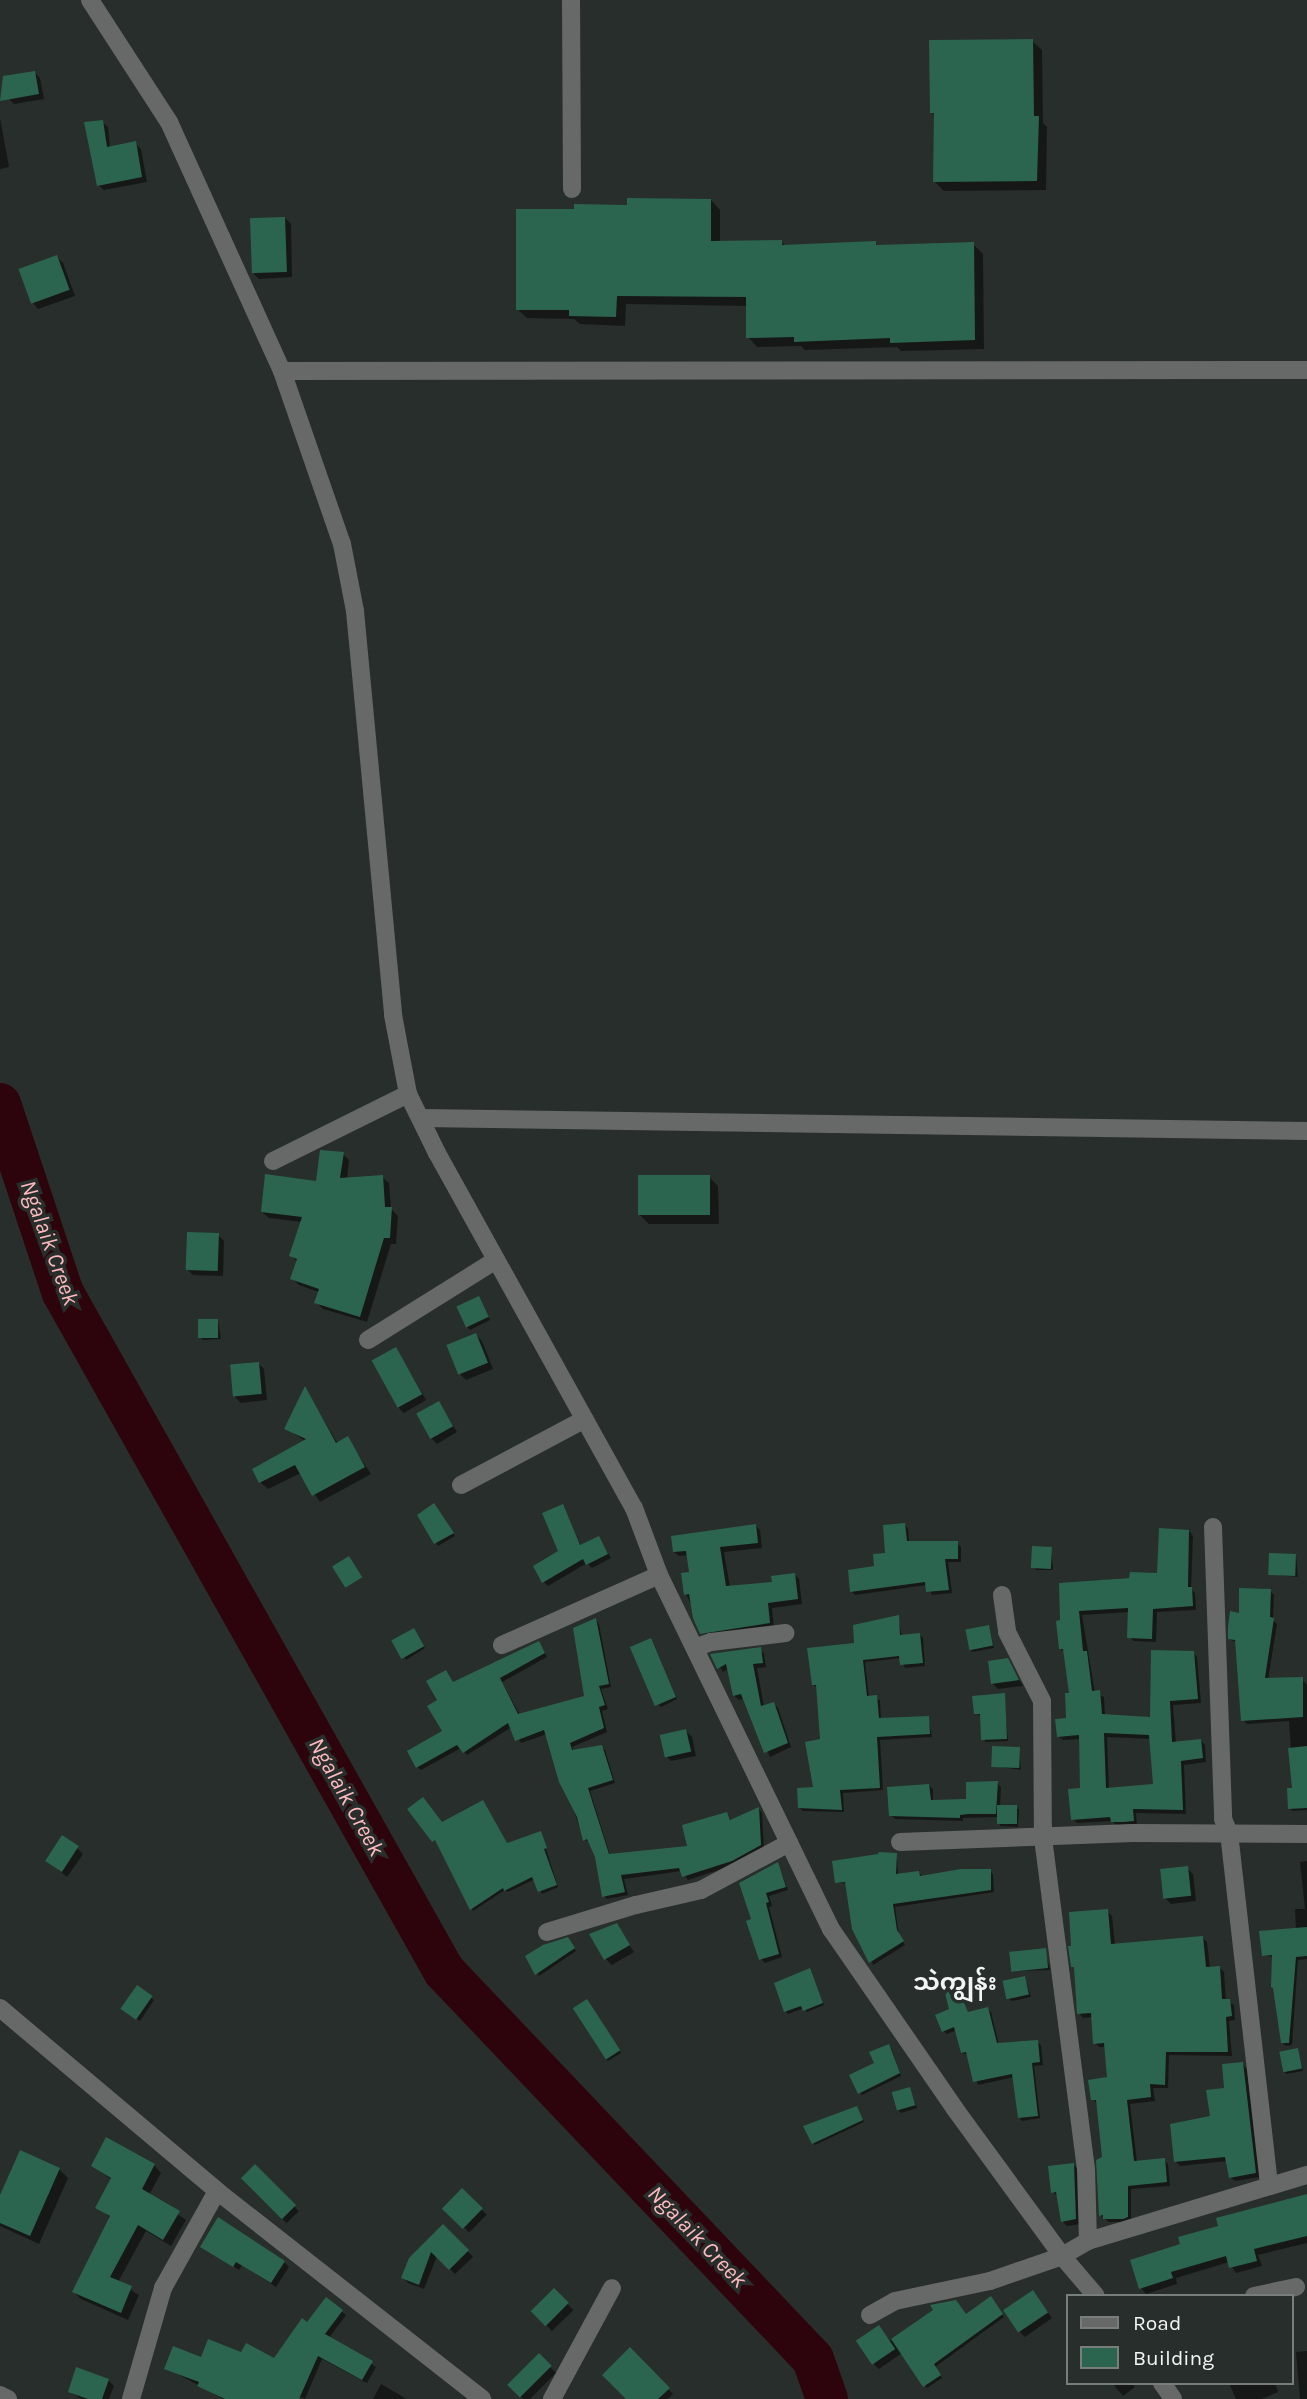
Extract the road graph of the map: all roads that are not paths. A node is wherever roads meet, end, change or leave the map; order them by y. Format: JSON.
{"nodes":[{"id":1,"x":90,"y":0,"type":"edge"},
{"id":2,"x":571,"y":0,"type":"edge"},
{"id":3,"x":572,"y":189,"type":"dead end"},
{"id":4,"x":1307,"y":370,"type":"edge"},
{"id":5,"x":282,"y":371,"type":"junction"},
{"id":6,"x":408,"y":1094,"type":"junction"},
{"id":7,"x":421,"y":1118,"type":"junction"},
{"id":8,"x":1307,"y":1130,"type":"edge"},
{"id":9,"x":273,"y":1161,"type":"dead end"},
{"id":10,"x":496,"y":1260,"type":"junction"},
{"id":11,"x":368,"y":1340,"type":"dead end"},
{"id":12,"x":585,"y":1419,"type":"junction"},
{"id":13,"x":461,"y":1485,"type":"dead end"},
{"id":14,"x":1213,"y":1527,"type":"dead end"},
{"id":15,"x":659,"y":1574,"type":"junction"},
{"id":16,"x":1002,"y":1595,"type":"dead end"},
{"id":17,"x":785,"y":1633,"type":"dead end"},
{"id":18,"x":502,"y":1645,"type":"dead end"},
{"id":19,"x":695,"y":1648,"type":"junction"},
{"id":20,"x":1229,"y":1833,"type":"junction"},
{"id":21,"x":1307,"y":1834,"type":"edge"},
{"id":22,"x":1043,"y":1838,"type":"junction"},
{"id":23,"x":900,"y":1842,"type":"dead end"},
{"id":24,"x":789,"y":1843,"type":"junction"},
{"id":25,"x":547,"y":1932,"type":"dead end"},
{"id":26,"x":0,"y":2008,"type":"edge"},
{"id":27,"x":1307,"y":2175,"type":"edge"},
{"id":28,"x":1269,"y":2186,"type":"junction"},
{"id":29,"x":217,"y":2192,"type":"junction"},
{"id":30,"x":1088,"y":2241,"type":"junction"},
{"id":31,"x":1062,"y":2256,"type":"junction"},
{"id":32,"x":1296,"y":2287,"type":"dead end"},
{"id":33,"x":612,"y":2288,"type":"dead end"},
{"id":34,"x":1094,"y":2294,"type":"edge"},
{"id":35,"x":1263,"y":2294,"type":"edge"},
{"id":36,"x":870,"y":2315,"type":"dead end"},
{"id":37,"x":0,"y":2395,"type":"edge"},
{"id":38,"x":8,"y":2399,"type":"edge"},
{"id":39,"x":131,"y":2399,"type":"edge"},
{"id":40,"x":482,"y":2399,"type":"edge"},
{"id":41,"x":552,"y":2399,"type":"edge"}],
"edges":[{"from":1,"to":5,"type":"street"},
{"from":2,"to":3,"type":"street"},
{"from":4,"to":5,"type":"street"},
{"from":5,"to":6,"type":"street"},
{"from":6,"to":7,"type":"street"},
{"from":6,"to":9,"type":"street"},
{"from":7,"to":8,"type":"street"},
{"from":7,"to":10,"type":"street"},
{"from":10,"to":11,"type":"street"},
{"from":10,"to":12,"type":"street"},
{"from":12,"to":13,"type":"street"},
{"from":12,"to":15,"type":"street"},
{"from":14,"to":20,"type":"street"},
{"from":15,"to":18,"type":"street"},
{"from":15,"to":19,"type":"street"},
{"from":16,"to":22,"type":"street"},
{"from":17,"to":19,"type":"street"},
{"from":19,"to":24,"type":"street"},
{"from":20,"to":21,"type":"street"},
{"from":20,"to":22,"type":"street"},
{"from":20,"to":28,"type":"street"},
{"from":22,"to":23,"type":"street"},
{"from":22,"to":30,"type":"street"},
{"from":24,"to":25,"type":"street"},
{"from":24,"to":31,"type":"street"},
{"from":26,"to":29,"type":"street"},
{"from":27,"to":28,"type":"street"},
{"from":28,"to":30,"type":"street"},
{"from":29,"to":39,"type":"street"},
{"from":29,"to":40,"type":"street"},
{"from":30,"to":31,"type":"street"},
{"from":31,"to":34,"type":"street"},
{"from":31,"to":36,"type":"street"},
{"from":32,"to":35,"type":"street"},
{"from":33,"to":41,"type":"street"},
{"from":37,"to":38,"type":"street"}]}
